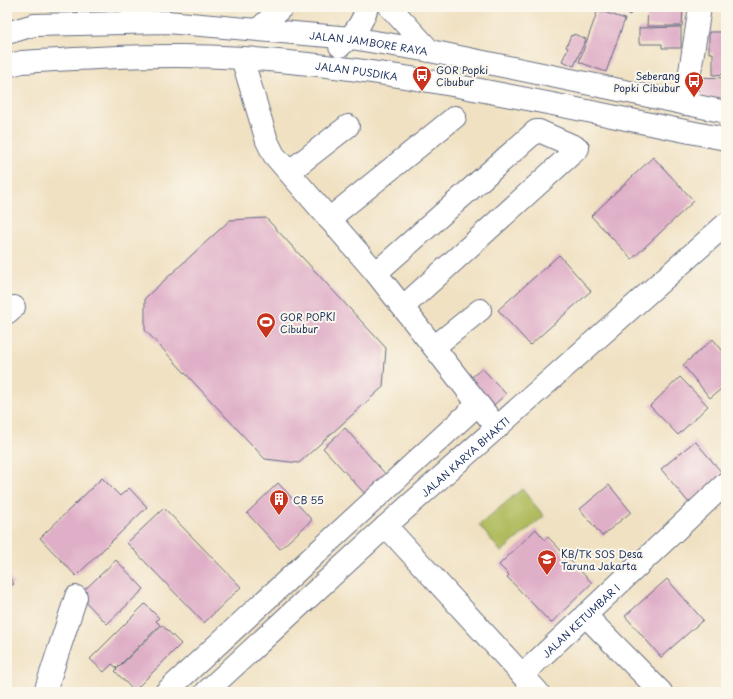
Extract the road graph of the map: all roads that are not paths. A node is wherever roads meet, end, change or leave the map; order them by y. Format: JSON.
{"nodes":[{"id":1,"x":282,"y":7,"type":"edge"},
{"id":2,"x":367,"y":7,"type":"edge"},
{"id":3,"x":390,"y":7,"type":"edge"},
{"id":4,"x":700,"y":7,"type":"edge"},
{"id":5,"x":160,"y":15,"type":"edge"},
{"id":6,"x":259,"y":29,"type":"junction"},
{"id":7,"x":7,"y":33,"type":"edge"},
{"id":8,"x":351,"y":38,"type":"junction"},
{"id":9,"x":430,"y":51,"type":"junction"},
{"id":10,"x":242,"y":58,"type":"junction"},
{"id":11,"x":313,"y":65,"type":"junction"},
{"id":12,"x":7,"y":66,"type":"edge"},
{"id":13,"x":685,"y":104,"type":"junction"},
{"id":14,"x":726,"y":112,"type":"edge"},
{"id":15,"x":455,"y":117,"type":"dead end"},
{"id":16,"x":348,"y":126,"type":"dead end"},
{"id":17,"x":726,"y":139,"type":"edge"},
{"id":18,"x":289,"y":172,"type":"junction"},
{"id":19,"x":330,"y":219,"type":"junction"},
{"id":20,"x":726,"y":224,"type":"edge"},
{"id":21,"x":376,"y":274,"type":"junction"},
{"id":22,"x":403,"y":307,"type":"junction"},
{"id":23,"x":480,"y":310,"type":"dead end"},
{"id":24,"x":434,"y":347,"type":"junction"},
{"id":25,"x":478,"y":404,"type":"junction"},
{"id":26,"x":497,"y":428,"type":"junction"},
{"id":27,"x":726,"y":483,"type":"edge"},
{"id":28,"x":386,"y":526,"type":"junction"},
{"id":29,"x":76,"y":597,"type":"dead end"},
{"id":30,"x":585,"y":615,"type":"junction"},
{"id":31,"x":522,"y":675,"type":"junction"},
{"id":32,"x":45,"y":692,"type":"edge"},
{"id":33,"x":166,"y":692,"type":"edge"},
{"id":34,"x":206,"y":692,"type":"edge"},
{"id":35,"x":538,"y":692,"type":"edge"},
{"id":36,"x":661,"y":692,"type":"edge"}],
"edges":[{"from":1,"to":6,"type":"street"},
{"from":2,"to":8,"type":"street"},
{"from":3,"to":9,"type":"street"},
{"from":4,"to":13,"type":"street"},
{"from":5,"to":6,"type":"street","name":"JALAN JAMBORE RAYA"},
{"from":5,"to":7,"type":"street","name":"JALAN JAMBORE RAYA"},
{"from":6,"to":8,"type":"street","name":"JALAN JAMBORE RAYA"},
{"from":8,"to":9,"type":"street","name":"JALAN JAMBORE RAYA"},
{"from":8,"to":11,"type":"street"},
{"from":9,"to":13,"type":"street","name":"JALAN JAMBORE RAYA"},
{"from":10,"to":11,"type":"street","name":"JALAN PUSDIKA"},
{"from":10,"to":12,"type":"street","name":"JALAN PUSDIKA"},
{"from":10,"to":18,"type":"street"},
{"from":11,"to":17,"type":"street","name":"JALAN PUSDIKA"},
{"from":13,"to":14,"type":"street","name":"JALAN JAMBORE RAYA"},
{"from":15,"to":19,"type":"street"},
{"from":16,"to":18,"type":"street"},
{"from":18,"to":19,"type":"street"},
{"from":19,"to":21,"type":"street"},
{"from":20,"to":26,"type":"street","name":"JALAN KARYA BHAKTI"},
{"from":21,"to":22,"type":"street"},
{"from":21,"to":22,"type":"street"},
{"from":22,"to":24,"type":"street"},
{"from":23,"to":24,"type":"street"},
{"from":24,"to":25,"type":"street"},
{"from":25,"to":26,"type":"street"},
{"from":25,"to":33,"type":"street"},
{"from":26,"to":28,"type":"street","name":"JALAN KARYA BHAKTI"},
{"from":27,"to":30,"type":"street","name":"JALAN KETUMBAR I"},
{"from":28,"to":31,"type":"street"},
{"from":28,"to":34,"type":"street","name":"JALAN KARYA BHAKTI"},
{"from":29,"to":32,"type":"street"},
{"from":30,"to":31,"type":"street","name":"JALAN KETUMBAR I"},
{"from":30,"to":36,"type":"street"},
{"from":31,"to":35,"type":"street"}]}
